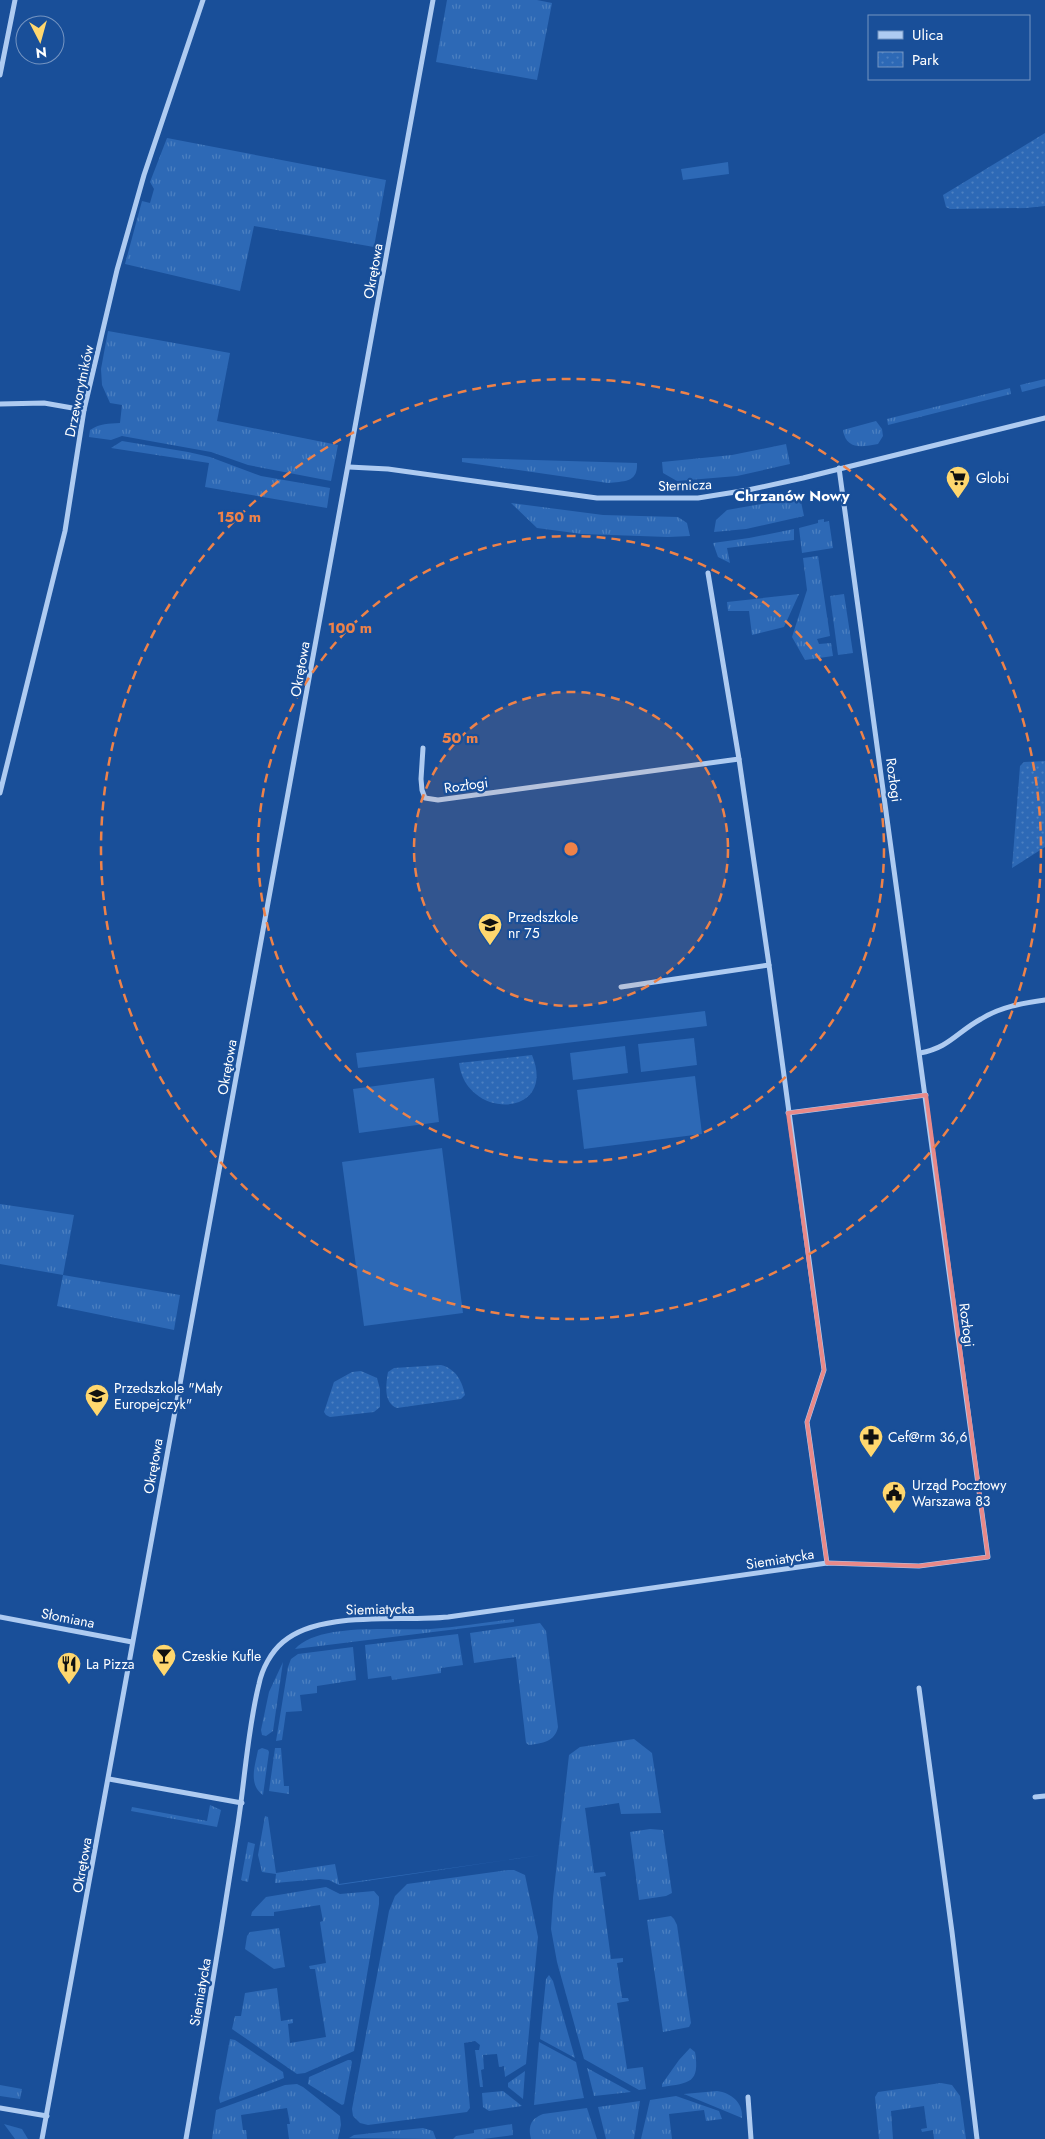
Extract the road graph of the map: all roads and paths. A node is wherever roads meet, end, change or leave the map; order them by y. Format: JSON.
{"nodes":[{"id":1,"x":15,"y":0,"type":"edge"},
{"id":2,"x":203,"y":0,"type":"edge"},
{"id":3,"x":433,"y":0,"type":"edge"},
{"id":4,"x":0,"y":75,"type":"edge"},
{"id":5,"x":0,"y":404,"type":"edge"},
{"id":6,"x":84,"y":410,"type":"junction"},
{"id":7,"x":1045,"y":418,"type":"edge"},
{"id":8,"x":349,"y":467,"type":"junction"},
{"id":9,"x":839,"y":468,"type":"junction"},
{"id":10,"x":708,"y":573,"type":"dead end"},
{"id":11,"x":423,"y":748,"type":"dead end"},
{"id":12,"x":739,"y":759,"type":"junction"},
{"id":13,"x":0,"y":793,"type":"edge"},
{"id":14,"x":769,"y":965,"type":"junction"},
{"id":15,"x":621,"y":987,"type":"dead end"},
{"id":16,"x":1045,"y":1000,"type":"edge"},
{"id":17,"x":920,"y":1053,"type":"junction"},
{"id":18,"x":926,"y":1095,"type":"junction"},
{"id":19,"x":788,"y":1113,"type":"junction"},
{"id":20,"x":988,"y":1557,"type":"joint"},
{"id":21,"x":827,"y":1563,"type":"junction"},
{"id":22,"x":0,"y":1617,"type":"edge"},
{"id":23,"x":132,"y":1642,"type":"junction"},
{"id":24,"x":918,"y":1688,"type":"dead end"},
{"id":25,"x":109,"y":1779,"type":"junction"},
{"id":26,"x":1045,"y":1796,"type":"edge"},
{"id":27,"x":1035,"y":1797,"type":"dead end"},
{"id":28,"x":242,"y":1803,"type":"junction"},
{"id":29,"x":748,"y":2096,"type":"dead end"},
{"id":30,"x":0,"y":2108,"type":"edge"},
{"id":31,"x":46,"y":2116,"type":"junction"},
{"id":32,"x":42,"y":2139,"type":"edge"},
{"id":33,"x":186,"y":2139,"type":"edge"},
{"id":34,"x":751,"y":2139,"type":"edge"},
{"id":35,"x":977,"y":2139,"type":"edge"}],
"edges":[{"from":1,"to":4,"type":"street"},
{"from":2,"to":6,"type":"street","name":"Drzeworytników"},
{"from":3,"to":8,"type":"street","name":"Okrętowa"},
{"from":5,"to":6,"type":"street"},
{"from":6,"to":13,"type":"street","name":"Drzeworytników"},
{"from":7,"to":9,"type":"street","name":"Sternicza"},
{"from":8,"to":9,"type":"street","name":"Sternicza"},
{"from":8,"to":23,"type":"street","name":"Okrętowa"},
{"from":9,"to":17,"type":"street","name":"Rozłogi"},
{"from":10,"to":12,"type":"street"},
{"from":11,"to":12,"type":"street","name":"Rozłogi"},
{"from":12,"to":14,"type":"street"},
{"from":14,"to":15,"type":"street"},
{"from":14,"to":19,"type":"street"},
{"from":16,"to":17,"type":"street"},
{"from":17,"to":18,"type":"street","name":"Rozłogi"},
{"from":18,"to":19,"type":"street"},
{"from":18,"to":20,"type":"street","name":"Rozłogi"},
{"from":19,"to":21,"type":"street"},
{"from":20,"to":21,"type":"street","name":"Siemiatycka"},
{"from":21,"to":28,"type":"street","name":"Siemiatycka"},
{"from":22,"to":23,"type":"street","name":"Słomiana"},
{"from":23,"to":25,"type":"street","name":"Okrętowa"},
{"from":24,"to":35,"type":"street"},
{"from":25,"to":28,"type":"street"},
{"from":25,"to":31,"type":"street","name":"Okrętowa"},
{"from":26,"to":27,"type":"street"},
{"from":28,"to":33,"type":"street","name":"Siemiatycka"},
{"from":29,"to":34,"type":"street"},
{"from":30,"to":31,"type":"street"},
{"from":31,"to":32,"type":"street","name":"Okrętowa"}]}
